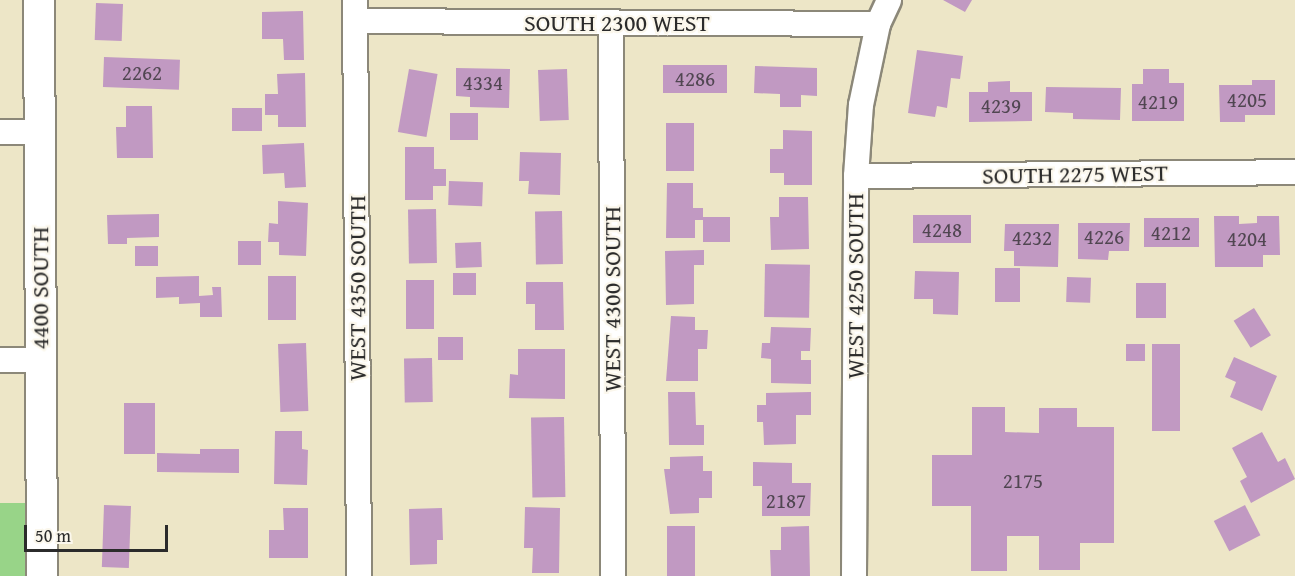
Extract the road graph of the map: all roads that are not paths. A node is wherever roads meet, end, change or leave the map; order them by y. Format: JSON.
{"nodes":[{"id":1,"x":39,"y":0,"type":"edge"},
{"id":2,"x":889,"y":0,"type":"edge"},
{"id":3,"x":356,"y":11,"type":"edge"},
{"id":4,"x":611,"y":23,"type":"junction"},
{"id":5,"x":878,"y":24,"type":"junction"},
{"id":6,"x":0,"y":132,"type":"edge"},
{"id":7,"x":39,"y":132,"type":"junction"},
{"id":8,"x":1295,"y":172,"type":"edge"},
{"id":9,"x":856,"y":176,"type":"junction"},
{"id":10,"x":0,"y":360,"type":"edge"},
{"id":11,"x":41,"y":360,"type":"junction"},
{"id":12,"x":42,"y":576,"type":"edge"},
{"id":13,"x":359,"y":576,"type":"edge"},
{"id":14,"x":613,"y":576,"type":"edge"},
{"id":15,"x":854,"y":576,"type":"edge"}],
"edges":[{"from":1,"to":7,"type":"street","name":"4400 SOUTH"},
{"from":2,"to":5,"type":"street","name":"WEST 4250 SOUTH"},
{"from":3,"to":4,"type":"street","name":"SOUTH 2300 WEST"},
{"from":3,"to":13,"type":"street","name":"WEST 4350 SOUTH"},
{"from":4,"to":5,"type":"street","name":"SOUTH 2300 WEST"},
{"from":4,"to":14,"type":"street","name":"WEST 4300 SOUTH"},
{"from":5,"to":9,"type":"street","name":"WEST 4250 SOUTH"},
{"from":6,"to":7,"type":"street"},
{"from":7,"to":11,"type":"street","name":"4400 SOUTH"},
{"from":8,"to":9,"type":"street","name":"SOUTH 2275 WEST"},
{"from":9,"to":15,"type":"street","name":"WEST 4250 SOUTH"},
{"from":10,"to":11,"type":"street"},
{"from":11,"to":12,"type":"street","name":"4400 SOUTH"}]}
